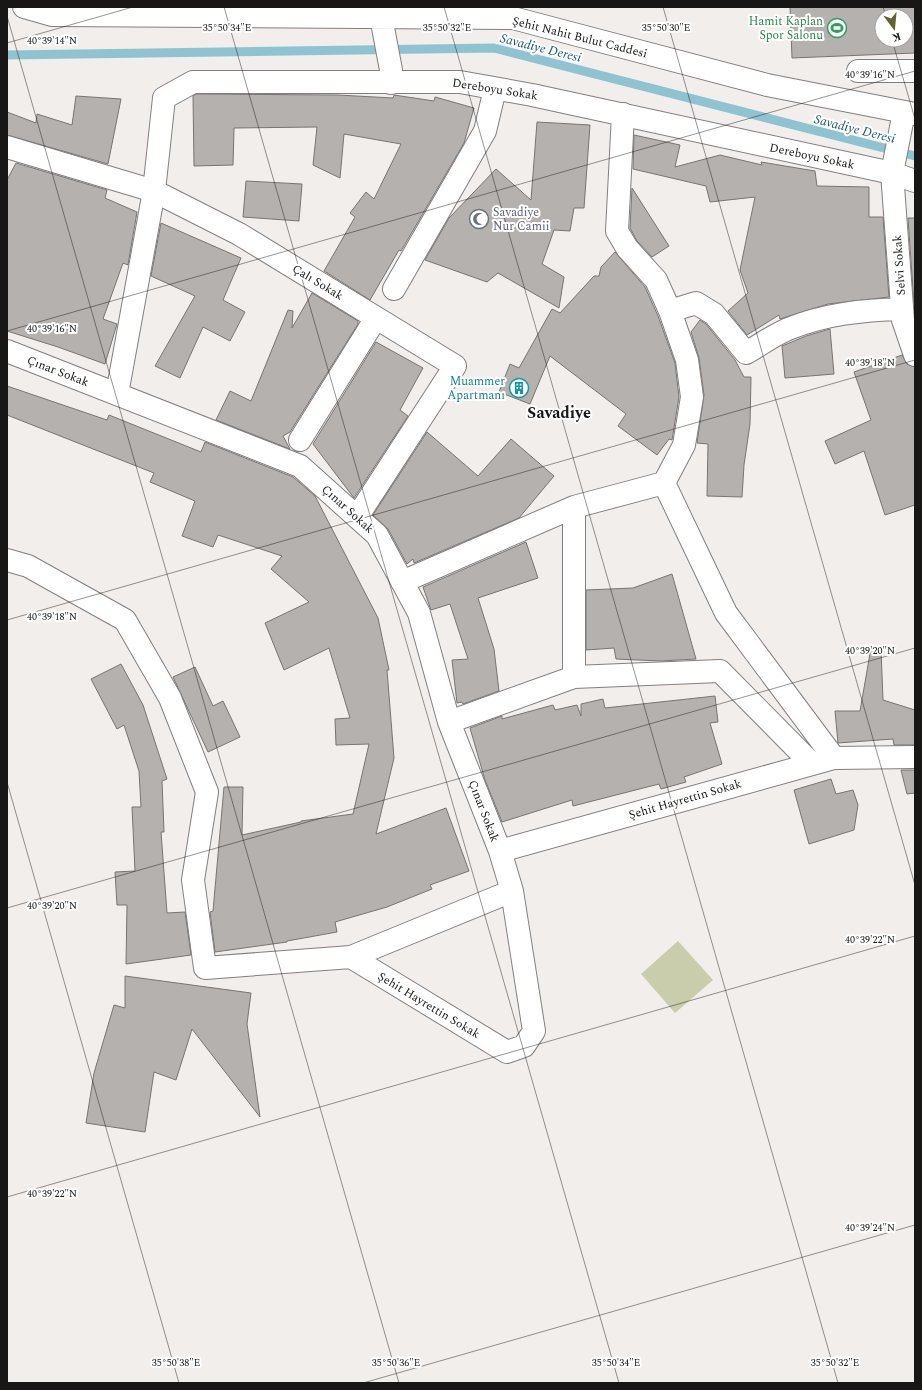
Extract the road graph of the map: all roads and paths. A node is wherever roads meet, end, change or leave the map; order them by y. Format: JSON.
{"nodes":[{"id":1,"x":24,"y":7,"type":"edge"},
{"id":2,"x":383,"y":23,"type":"junction"},
{"id":3,"x":858,"y":71,"type":"dead end"},
{"id":4,"x":915,"y":71,"type":"edge"},
{"id":5,"x":391,"y":76,"type":"junction"},
{"id":6,"x":495,"y":89,"type":"junction"},
{"id":7,"x":909,"y":113,"type":"edge"},
{"id":8,"x":623,"y":114,"type":"junction"},
{"id":9,"x":7,"y":147,"type":"edge"},
{"id":10,"x":892,"y":173,"type":"junction"},
{"id":11,"x":915,"y":181,"type":"edge"},
{"id":12,"x":154,"y":191,"type":"junction"},
{"id":13,"x":394,"y":290,"type":"dead end"},
{"id":14,"x":902,"y":309,"type":"junction"},
{"id":15,"x":670,"y":312,"type":"junction"},
{"id":16,"x":376,"y":318,"type":"junction"},
{"id":17,"x":7,"y":351,"type":"edge"},
{"id":18,"x":915,"y":355,"type":"edge"},
{"id":19,"x":117,"y":394,"type":"junction"},
{"id":20,"x":300,"y":440,"type":"dead end"},
{"id":21,"x":664,"y":484,"type":"junction"},
{"id":22,"x":574,"y":507,"type":"junction"},
{"id":23,"x":357,"y":517,"type":"junction"},
{"id":24,"x":7,"y":560,"type":"edge"},
{"id":25,"x":402,"y":582,"type":"junction"},
{"id":26,"x":574,"y":677,"type":"junction"},
{"id":27,"x":449,"y":722,"type":"junction"},
{"id":28,"x":915,"y":757,"type":"edge"},
{"id":29,"x":834,"y":758,"type":"junction"},
{"id":30,"x":812,"y":764,"type":"junction"},
{"id":31,"x":500,"y":851,"type":"junction"},
{"id":32,"x":512,"y":891,"type":"junction"},
{"id":33,"x":351,"y":957,"type":"junction"}],
"edges":[{"from":1,"to":2,"type":"street","name":"Şehit Nahit Bulut Caddesi"},
{"from":2,"to":5,"type":"street"},
{"from":2,"to":7,"type":"street","name":"Şehit Nahit Bulut Caddesi"},
{"from":3,"to":4,"type":"street"},
{"from":5,"to":6,"type":"street","name":"Dereboyu Sokak"},
{"from":5,"to":12,"type":"street","name":"Dereboyu Sokak"},
{"from":6,"to":8,"type":"street","name":"Dereboyu Sokak"},
{"from":6,"to":13,"type":"street"},
{"from":7,"to":10,"type":"street","name":"Selvi Sokak"},
{"from":8,"to":10,"type":"street","name":"Dereboyu Sokak"},
{"from":8,"to":15,"type":"street"},
{"from":9,"to":12,"type":"street","name":"Çalı Sokak"},
{"from":10,"to":11,"type":"street","name":"Dereboyu Sokak"},
{"from":10,"to":14,"type":"street","name":"Selvi Sokak"},
{"from":12,"to":16,"type":"street","name":"Çalı Sokak"},
{"from":12,"to":19,"type":"street"},
{"from":14,"to":15,"type":"street"},
{"from":14,"to":18,"type":"street","name":"Selvi Sokak"},
{"from":15,"to":21,"type":"street"},
{"from":16,"to":20,"type":"street"},
{"from":16,"to":23,"type":"street","name":"Çalı Sokak"},
{"from":17,"to":19,"type":"street","name":"Çınar Sokak"},
{"from":19,"to":23,"type":"street","name":"Çınar Sokak"},
{"from":21,"to":22,"type":"street"},
{"from":21,"to":29,"type":"street"},
{"from":22,"to":25,"type":"street"},
{"from":22,"to":26,"type":"street"},
{"from":23,"to":25,"type":"street","name":"Çınar Sokak"},
{"from":24,"to":33,"type":"street"},
{"from":25,"to":27,"type":"street","name":"Çınar Sokak"},
{"from":26,"to":27,"type":"street"},
{"from":26,"to":30,"type":"street"},
{"from":27,"to":31,"type":"street","name":"Çınar Sokak"},
{"from":28,"to":29,"type":"street","name":"Şehit Hayrettin Sokak"},
{"from":29,"to":30,"type":"street","name":"Şehit Hayrettin Sokak"},
{"from":30,"to":31,"type":"street","name":"Şehit Hayrettin Sokak"},
{"from":31,"to":32,"type":"street","name":"Şehit Hayrettin Sokak"},
{"from":32,"to":33,"type":"street"},
{"from":32,"to":33,"type":"street","name":"Şehit Hayrettin Sokak"}]}
